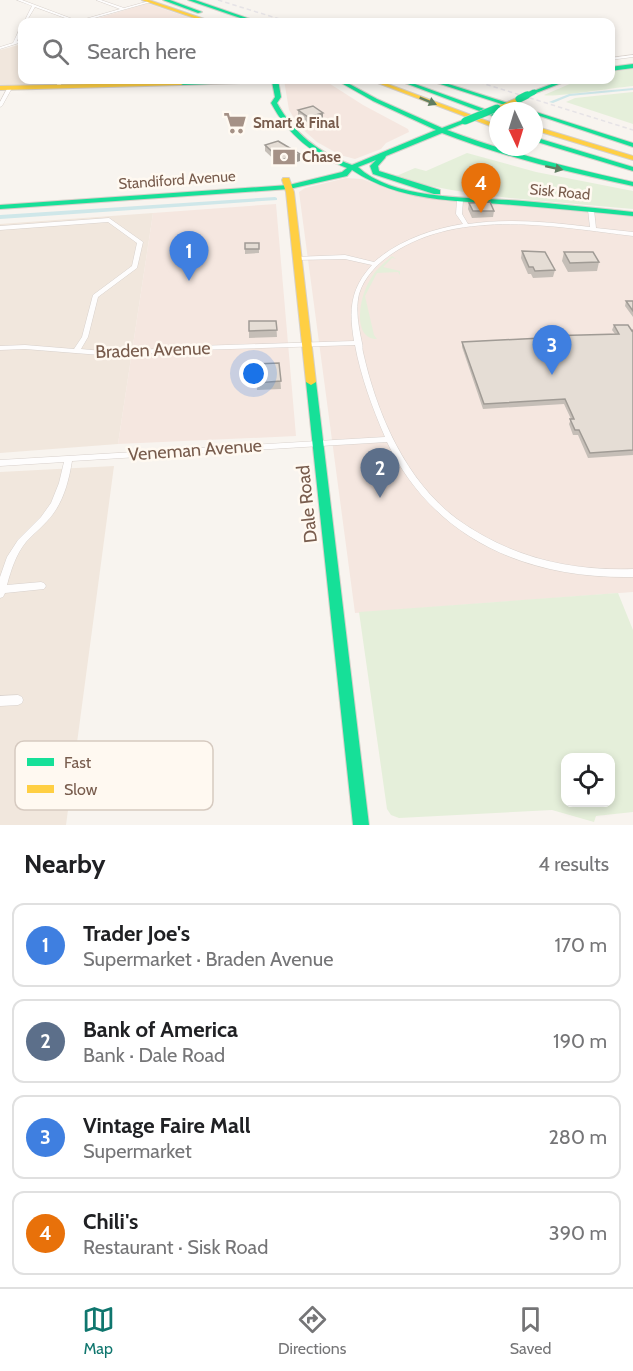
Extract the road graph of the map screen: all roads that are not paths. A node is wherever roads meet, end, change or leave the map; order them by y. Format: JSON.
{"nodes":[{"id":1,"x":19,"y":0,"type":"edge"},
{"id":2,"x":98,"y":0,"type":"edge"},
{"id":3,"x":165,"y":0,"type":"edge"},
{"id":4,"x":190,"y":0,"type":"edge"},
{"id":5,"x":146,"y":1,"type":"edge"},
{"id":6,"x":34,"y":6,"type":"junction"},
{"id":7,"x":123,"y":9,"type":"junction"},
{"id":8,"x":27,"y":18,"type":"edge"},
{"id":9,"x":67,"y":18,"type":"edge"},
{"id":10,"x":92,"y":18,"type":"edge"},
{"id":11,"x":198,"y":18,"type":"edge"},
{"id":12,"x":231,"y":18,"type":"edge"},
{"id":13,"x":233,"y":18,"type":"edge"},
{"id":14,"x":18,"y":36,"type":"edge"},
{"id":15,"x":18,"y":42,"type":"edge"},
{"id":16,"x":14,"y":44,"type":"junction"},
{"id":17,"x":0,"y":48,"type":"edge"},
{"id":18,"x":633,"y":56,"type":"edge"},
{"id":19,"x":615,"y":58,"type":"edge"},
{"id":20,"x":633,"y":66,"type":"edge"},
{"id":21,"x":615,"y":68,"type":"edge"},
{"id":22,"x":48,"y":84,"type":"edge"},
{"id":23,"x":276,"y":84,"type":"edge"},
{"id":24,"x":346,"y":84,"type":"edge"},
{"id":25,"x":384,"y":84,"type":"edge"},
{"id":26,"x":412,"y":84,"type":"edge"},
{"id":27,"x":444,"y":84,"type":"edge"},
{"id":28,"x":555,"y":84,"type":"edge"},
{"id":29,"x":5,"y":88,"type":"edge"},
{"id":30,"x":502,"y":102,"type":"edge"},
{"id":31,"x":512,"y":102,"type":"edge"},
{"id":32,"x":0,"y":106,"type":"edge"},
{"id":33,"x":489,"y":109,"type":"edge"},
{"id":34,"x":489,"y":115,"type":"edge"},
{"id":35,"x":543,"y":116,"type":"edge"},
{"id":36,"x":489,"y":124,"type":"edge"},
{"id":37,"x":543,"y":131,"type":"edge"},
{"id":38,"x":439,"y":132,"type":"junction"},
{"id":39,"x":543,"y":142,"type":"edge"},
{"id":40,"x":633,"y":145,"type":"edge"},
{"id":41,"x":313,"y":148,"type":"junction"},
{"id":42,"x":384,"y":156,"type":"junction"},
{"id":43,"x":633,"y":159,"type":"edge"},
{"id":44,"x":352,"y":168,"type":"junction"},
{"id":45,"x":633,"y":169,"type":"edge"},
{"id":46,"x":329,"y":171,"type":"junction"},
{"id":47,"x":372,"y":180,"type":"junction"},
{"id":48,"x":288,"y":184,"type":"junction"},
{"id":49,"x":633,"y":184,"type":"edge"},
{"id":50,"x":257,"y":190,"type":"junction"},
{"id":51,"x":443,"y":193,"type":"junction"},
{"id":52,"x":460,"y":200,"type":"junction"},
{"id":53,"x":485,"y":200,"type":"junction"},
{"id":54,"x":291,"y":201,"type":"junction"},
{"id":55,"x":0,"y":203,"type":"edge"},
{"id":56,"x":0,"y":207,"type":"edge"},
{"id":57,"x":591,"y":210,"type":"junction"},
{"id":58,"x":633,"y":214,"type":"edge"},
{"id":59,"x":466,"y":225,"type":"junction"},
{"id":60,"x":0,"y":228,"type":"edge"},
{"id":61,"x":592,"y":230,"type":"junction"},
{"id":62,"x":633,"y":234,"type":"edge"},
{"id":63,"x":296,"y":258,"type":"junction"},
{"id":64,"x":376,"y":264,"type":"junction"},
{"id":65,"x":359,"y":343,"type":"junction"},
{"id":66,"x":306,"y":346,"type":"junction"},
{"id":67,"x":0,"y":348,"type":"edge"},
{"id":68,"x":76,"y":351,"type":"junction"},
{"id":69,"x":390,"y":439,"type":"junction"},
{"id":70,"x":317,"y":443,"type":"junction"},
{"id":71,"x":69,"y":458,"type":"junction"},
{"id":72,"x":0,"y":463,"type":"edge"},
{"id":73,"x":633,"y":573,"type":"edge"},
{"id":74,"x":41,"y":586,"type":"dead end"},
{"id":75,"x":1,"y":592,"type":"edge"},
{"id":76,"x":18,"y":700,"type":"dead end"},
{"id":77,"x":0,"y":701,"type":"edge"},
{"id":78,"x":361,"y":825,"type":"edge"}],
"edges":[{"from":1,"to":6,"type":"street"},
{"from":2,"to":7,"type":"street"},
{"from":3,"to":12,"type":"main road"},
{"from":4,"to":13,"type":"main road"},
{"from":5,"to":7,"type":"street"},
{"from":5,"to":11,"type":"main road"},
{"from":6,"to":8,"type":"street"},
{"from":6,"to":9,"type":"street"},
{"from":7,"to":10,"type":"street"},
{"from":14,"to":16,"type":"street"},
{"from":15,"to":16,"type":"street"},
{"from":16,"to":17,"type":"street"},
{"from":18,"to":19,"type":"street"},
{"from":20,"to":21,"type":"main road"},
{"from":22,"to":29,"type":"main road"},
{"from":23,"to":41,"type":"main road","name":"Sisk Road"},
{"from":24,"to":38,"type":"main road"},
{"from":25,"to":36,"type":"main road","one_way":true},
{"from":26,"to":33,"type":"main road"},
{"from":27,"to":30,"type":"main road"},
{"from":28,"to":31,"type":"main road","name":"Standiford Avenue","bridge":true},
{"from":29,"to":32,"type":"street"},
{"from":34,"to":38,"type":"main road","name":"Standiford Avenue","bridge":true},
{"from":35,"to":40,"type":"main road"},
{"from":37,"to":43,"type":"main road"},
{"from":38,"to":42,"type":"main road","name":"Standiford Avenue"},
{"from":38,"to":49,"type":"main road","one_way":true},
{"from":39,"to":45,"type":"main road"},
{"from":41,"to":44,"type":"main road","name":"Sisk Road"},
{"from":41,"to":46,"type":"main road"},
{"from":42,"to":44,"type":"main road","name":"Standiford Avenue"},
{"from":42,"to":51,"type":"main road"},
{"from":44,"to":46,"type":"main road","name":"Standiford Avenue"},
{"from":44,"to":47,"type":"main road","name":"Sisk Road"},
{"from":44,"to":48,"type":"main road","name":"Standiford Avenue"},
{"from":44,"to":51,"type":"main road","name":"Sisk Road"},
{"from":46,"to":48,"type":"main road","name":"Standiford Avenue"},
{"from":47,"to":48,"type":"main road"},
{"from":47,"to":52,"type":"main road","name":"Sisk Road"},
{"from":48,"to":50,"type":"main road","name":"Standiford Avenue"},
{"from":48,"to":54,"type":"main road","name":"Dale Road"},
{"from":48,"to":55,"type":"main road","name":"Standiford Avenue"},
{"from":50,"to":54,"type":"main road"},
{"from":50,"to":56,"type":"main road","name":"Standiford Avenue"},
{"from":51,"to":53,"type":"main road","name":"Sisk Road"},
{"from":52,"to":53,"type":"main road","name":"Sisk Road"},
{"from":52,"to":59,"type":"street"},
{"from":53,"to":57,"type":"main road","name":"Sisk Road"},
{"from":54,"to":63,"type":"main road","name":"Dale Road"},
{"from":57,"to":58,"type":"main road","name":"Sisk Road"},
{"from":57,"to":61,"type":"street"},
{"from":59,"to":61,"type":"street"},
{"from":59,"to":64,"type":"street"},
{"from":60,"to":68,"type":"street"},
{"from":61,"to":62,"type":"street"},
{"from":63,"to":64,"type":"street"},
{"from":63,"to":66,"type":"main road","name":"Dale Road"},
{"from":64,"to":65,"type":"street"},
{"from":65,"to":66,"type":"street","name":"Braden Avenue"},
{"from":65,"to":69,"type":"street"},
{"from":66,"to":68,"type":"street","name":"Braden Avenue"},
{"from":66,"to":70,"type":"main road","name":"Dale Road"},
{"from":67,"to":68,"type":"street","name":"Braden Avenue"},
{"from":69,"to":70,"type":"street","name":"Veneman Avenue"},
{"from":69,"to":73,"type":"street"},
{"from":70,"to":71,"type":"street","name":"Veneman Avenue"},
{"from":70,"to":78,"type":"main road","name":"Dale Road"},
{"from":71,"to":72,"type":"street","name":"Veneman Avenue"},
{"from":71,"to":75,"type":"street"},
{"from":74,"to":75,"type":"street"},
{"from":76,"to":77,"type":"street"}]}
